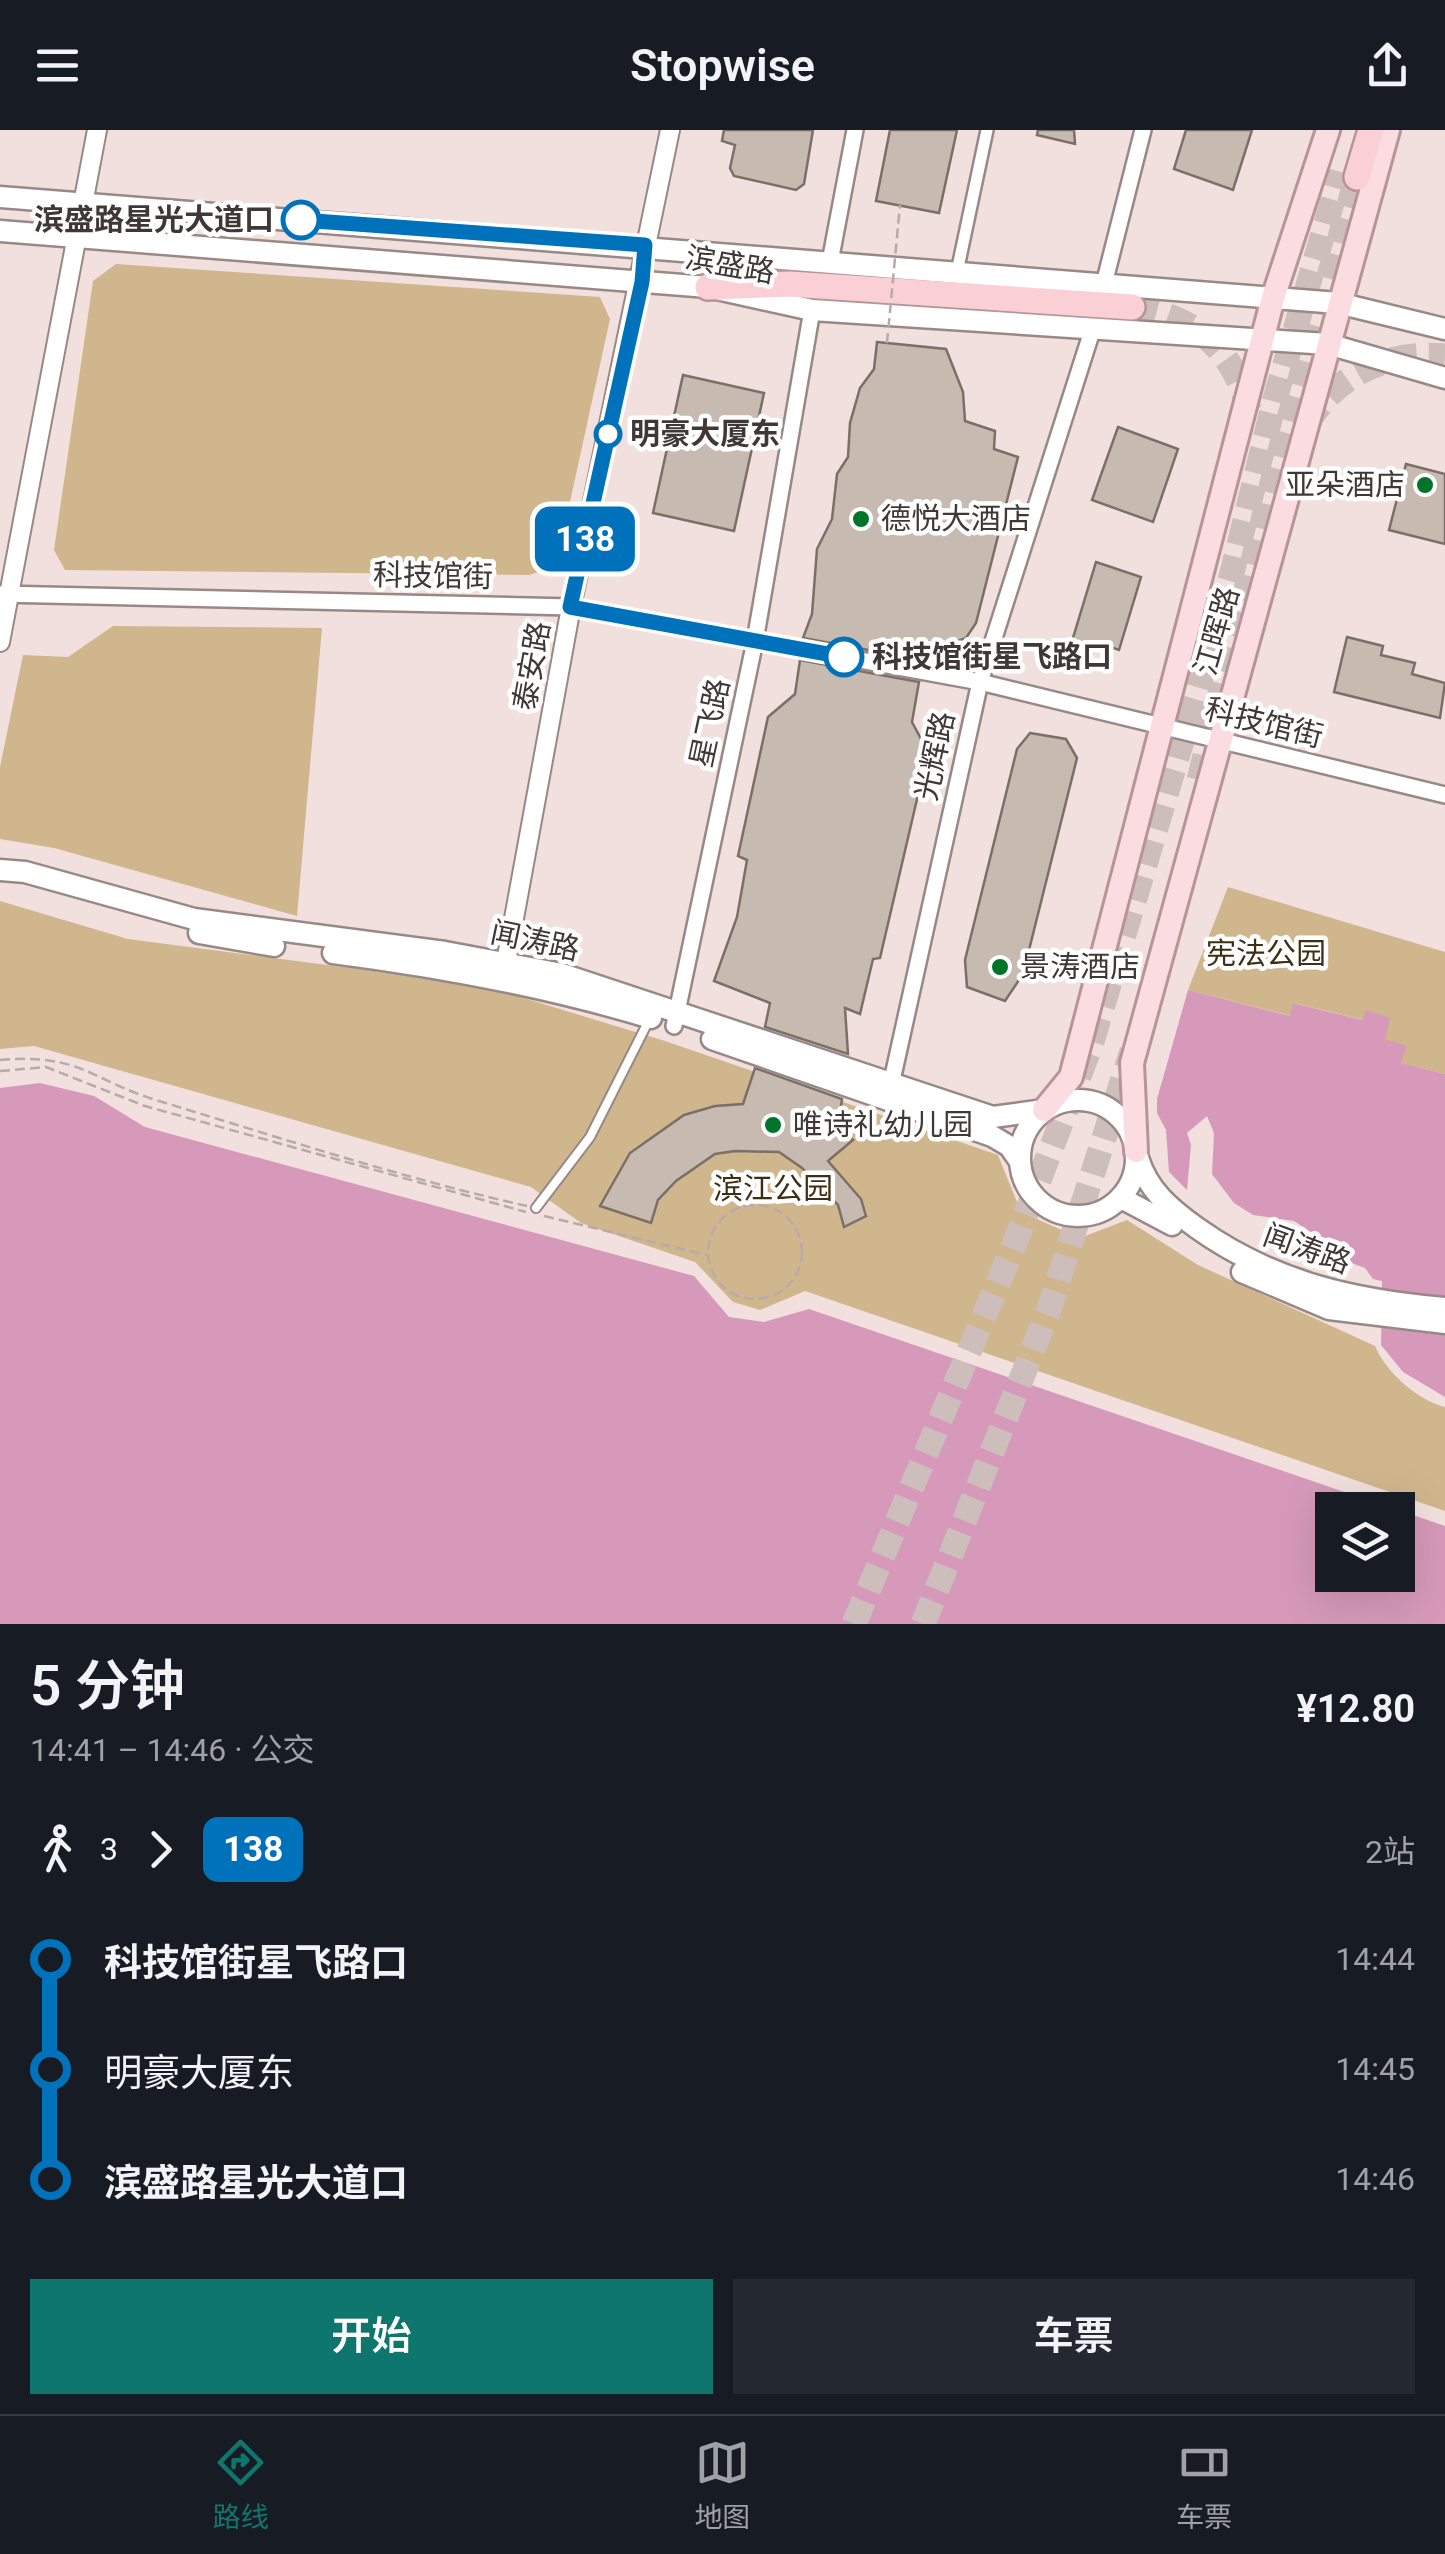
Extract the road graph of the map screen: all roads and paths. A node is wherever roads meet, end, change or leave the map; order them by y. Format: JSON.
{"nodes":[{"id":1,"x":97,"y":130,"type":"edge"},
{"id":2,"x":670,"y":130,"type":"edge"},
{"id":3,"x":855,"y":130,"type":"edge"},
{"id":4,"x":987,"y":130,"type":"edge"},
{"id":5,"x":1143,"y":130,"type":"edge"},
{"id":6,"x":1328,"y":130,"type":"edge"},
{"id":7,"x":1353,"y":130,"type":"edge"},
{"id":8,"x":1371,"y":130,"type":"edge"},
{"id":9,"x":1388,"y":130,"type":"edge"},
{"id":10,"x":0,"y":197,"type":"edge"},
{"id":11,"x":83,"y":204,"type":"junction"},
{"id":12,"x":900,"y":205,"type":"dead end"},
{"id":13,"x":0,"y":231,"type":"edge"},
{"id":14,"x":77,"y":236,"type":"junction"},
{"id":15,"x":645,"y":245,"type":"junction"},
{"id":16,"x":830,"y":262,"type":"junction"},
{"id":17,"x":958,"y":272,"type":"junction"},
{"id":18,"x":642,"y":282,"type":"junction"},
{"id":19,"x":1104,"y":284,"type":"junction"},
{"id":20,"x":708,"y":286,"type":"junction"},
{"id":21,"x":1273,"y":298,"type":"junction"},
{"id":22,"x":1338,"y":303,"type":"junction"},
{"id":23,"x":1132,"y":307,"type":"tunnel mouth"},
{"id":24,"x":812,"y":310,"type":"junction"},
{"id":25,"x":1445,"y":330,"type":"edge"},
{"id":26,"x":1092,"y":331,"type":"junction"},
{"id":27,"x":1265,"y":337,"type":"junction"},
{"id":28,"x":887,"y":343,"type":"dead end"},
{"id":29,"x":1328,"y":344,"type":"junction"},
{"id":30,"x":1445,"y":378,"type":"edge"},
{"id":31,"x":4,"y":593,"type":"edge"},
{"id":32,"x":570,"y":607,"type":"junction"},
{"id":33,"x":755,"y":641,"type":"junction"},
{"id":34,"x":0,"y":642,"type":"edge"},
{"id":35,"x":980,"y":682,"type":"junction"},
{"id":36,"x":1164,"y":726,"type":"junction"},
{"id":37,"x":1218,"y":742,"type":"junction"},
{"id":38,"x":1445,"y":795,"type":"edge"},
{"id":39,"x":0,"y":874,"type":"edge"},
{"id":40,"x":504,"y":971,"type":"junction"},
{"id":41,"x":650,"y":1018,"type":"junction"},
{"id":42,"x":676,"y":1020,"type":"junction"},
{"id":43,"x":0,"y":1060,"type":"edge"},
{"id":44,"x":0,"y":1071,"type":"edge"},
{"id":45,"x":891,"y":1084,"type":"junction"},
{"id":46,"x":1044,"y":1110,"type":"junction"},
{"id":47,"x":1136,"y":1151,"type":"junction"},
{"id":48,"x":1019,"y":1160,"type":"junction"},
{"id":49,"x":1121,"y":1198,"type":"junction"},
{"id":50,"x":536,"y":1208,"type":"joint"},
{"id":51,"x":707,"y":1255,"type":"junction"},
{"id":52,"x":1352,"y":1305,"type":"junction"},
{"id":53,"x":1445,"y":1308,"type":"edge"},
{"id":54,"x":1445,"y":1323,"type":"edge"}],
"edges":[{"from":1,"to":11,"type":"street"},
{"from":2,"to":15,"type":"street","name":"泰安路"},
{"from":3,"to":16,"type":"street"},
{"from":4,"to":17,"type":"street"},
{"from":5,"to":19,"type":"street"},
{"from":6,"to":21,"type":"main road","name":"江晖路"},
{"from":7,"to":8,"type":"highway"},
{"from":9,"to":22,"type":"main road","name":"江晖路"},
{"from":10,"to":11,"type":"main road","name":"滨盛路"},
{"from":11,"to":14,"type":"street"},
{"from":11,"to":15,"type":"main road","name":"滨盛路"},
{"from":12,"to":28,"type":"path","bridge":true},
{"from":13,"to":14,"type":"main road","name":"滨盛路"},
{"from":14,"to":18,"type":"main road","name":"滨盛路"},
{"from":14,"to":31,"type":"street"},
{"from":15,"to":16,"type":"main road","name":"滨盛路"},
{"from":15,"to":18,"type":"street","name":"泰安路"},
{"from":16,"to":17,"type":"main road","name":"滨盛路"},
{"from":17,"to":19,"type":"main road","name":"滨盛路"},
{"from":18,"to":20,"type":"main road","name":"滨盛路"},
{"from":18,"to":32,"type":"street","name":"泰安路"},
{"from":19,"to":21,"type":"main road","name":"滨盛路"},
{"from":20,"to":23,"type":"highway"},
{"from":20,"to":24,"type":"main road","name":"滨盛路"},
{"from":21,"to":22,"type":"main road","name":"滨盛路"},
{"from":21,"to":27,"type":"main road","name":"江晖路"},
{"from":22,"to":25,"type":"main road","name":"滨盛路"},
{"from":22,"to":29,"type":"main road","name":"江晖路"},
{"from":24,"to":26,"type":"main road","name":"滨盛路"},
{"from":24,"to":33,"type":"street","name":"星飞路"},
{"from":26,"to":27,"type":"main road","name":"滨盛路"},
{"from":26,"to":35,"type":"street","name":"光辉路"},
{"from":27,"to":29,"type":"main road","name":"滨盛路"},
{"from":27,"to":36,"type":"main road","name":"江晖路"},
{"from":29,"to":30,"type":"main road","name":"滨盛路"},
{"from":29,"to":37,"type":"main road","name":"江晖路"},
{"from":31,"to":32,"type":"street","name":"科技馆街"},
{"from":31,"to":34,"type":"street"},
{"from":32,"to":33,"type":"street","name":"科技馆街"},
{"from":32,"to":40,"type":"street","name":"泰安路"},
{"from":33,"to":35,"type":"street","name":"科技馆街"},
{"from":33,"to":42,"type":"street","name":"星飞路"},
{"from":35,"to":36,"type":"street","name":"科技馆街"},
{"from":35,"to":45,"type":"street","name":"光辉路"},
{"from":36,"to":37,"type":"street","name":"科技馆街"},
{"from":36,"to":46,"type":"main road","name":"江晖路"},
{"from":37,"to":38,"type":"street","name":"科技馆街"},
{"from":37,"to":47,"type":"main road","name":"江晖路"},
{"from":39,"to":40,"type":"main road","name":"闻涛路"},
{"from":40,"to":41,"type":"main road","name":"闻涛路"},
{"from":40,"to":42,"type":"main road","name":"闻涛路"},
{"from":41,"to":42,"type":"main road","name":"闻涛路"},
{"from":41,"to":50,"type":"lane"},
{"from":42,"to":45,"type":"main road","name":"闻涛路"},
{"from":42,"to":48,"type":"main road","name":"闻涛路"},
{"from":43,"to":50,"type":"path"},
{"from":44,"to":51,"type":"path"},
{"from":45,"to":46,"type":"main road","name":"闻涛路"},
{"from":46,"to":47,"type":"main road","name":"闻涛路"},
{"from":46,"to":48,"type":"main road"},
{"from":47,"to":49,"type":"main road"},
{"from":47,"to":52,"type":"main road","name":"闻涛路"},
{"from":48,"to":49,"type":"main road","name":"闻涛路"},
{"from":49,"to":52,"type":"main road","name":"闻涛路"},
{"from":51,"to":51,"type":"path"},
{"from":52,"to":53,"type":"main road","name":"闻涛路"},
{"from":52,"to":54,"type":"main road","name":"闻涛路"}]}
